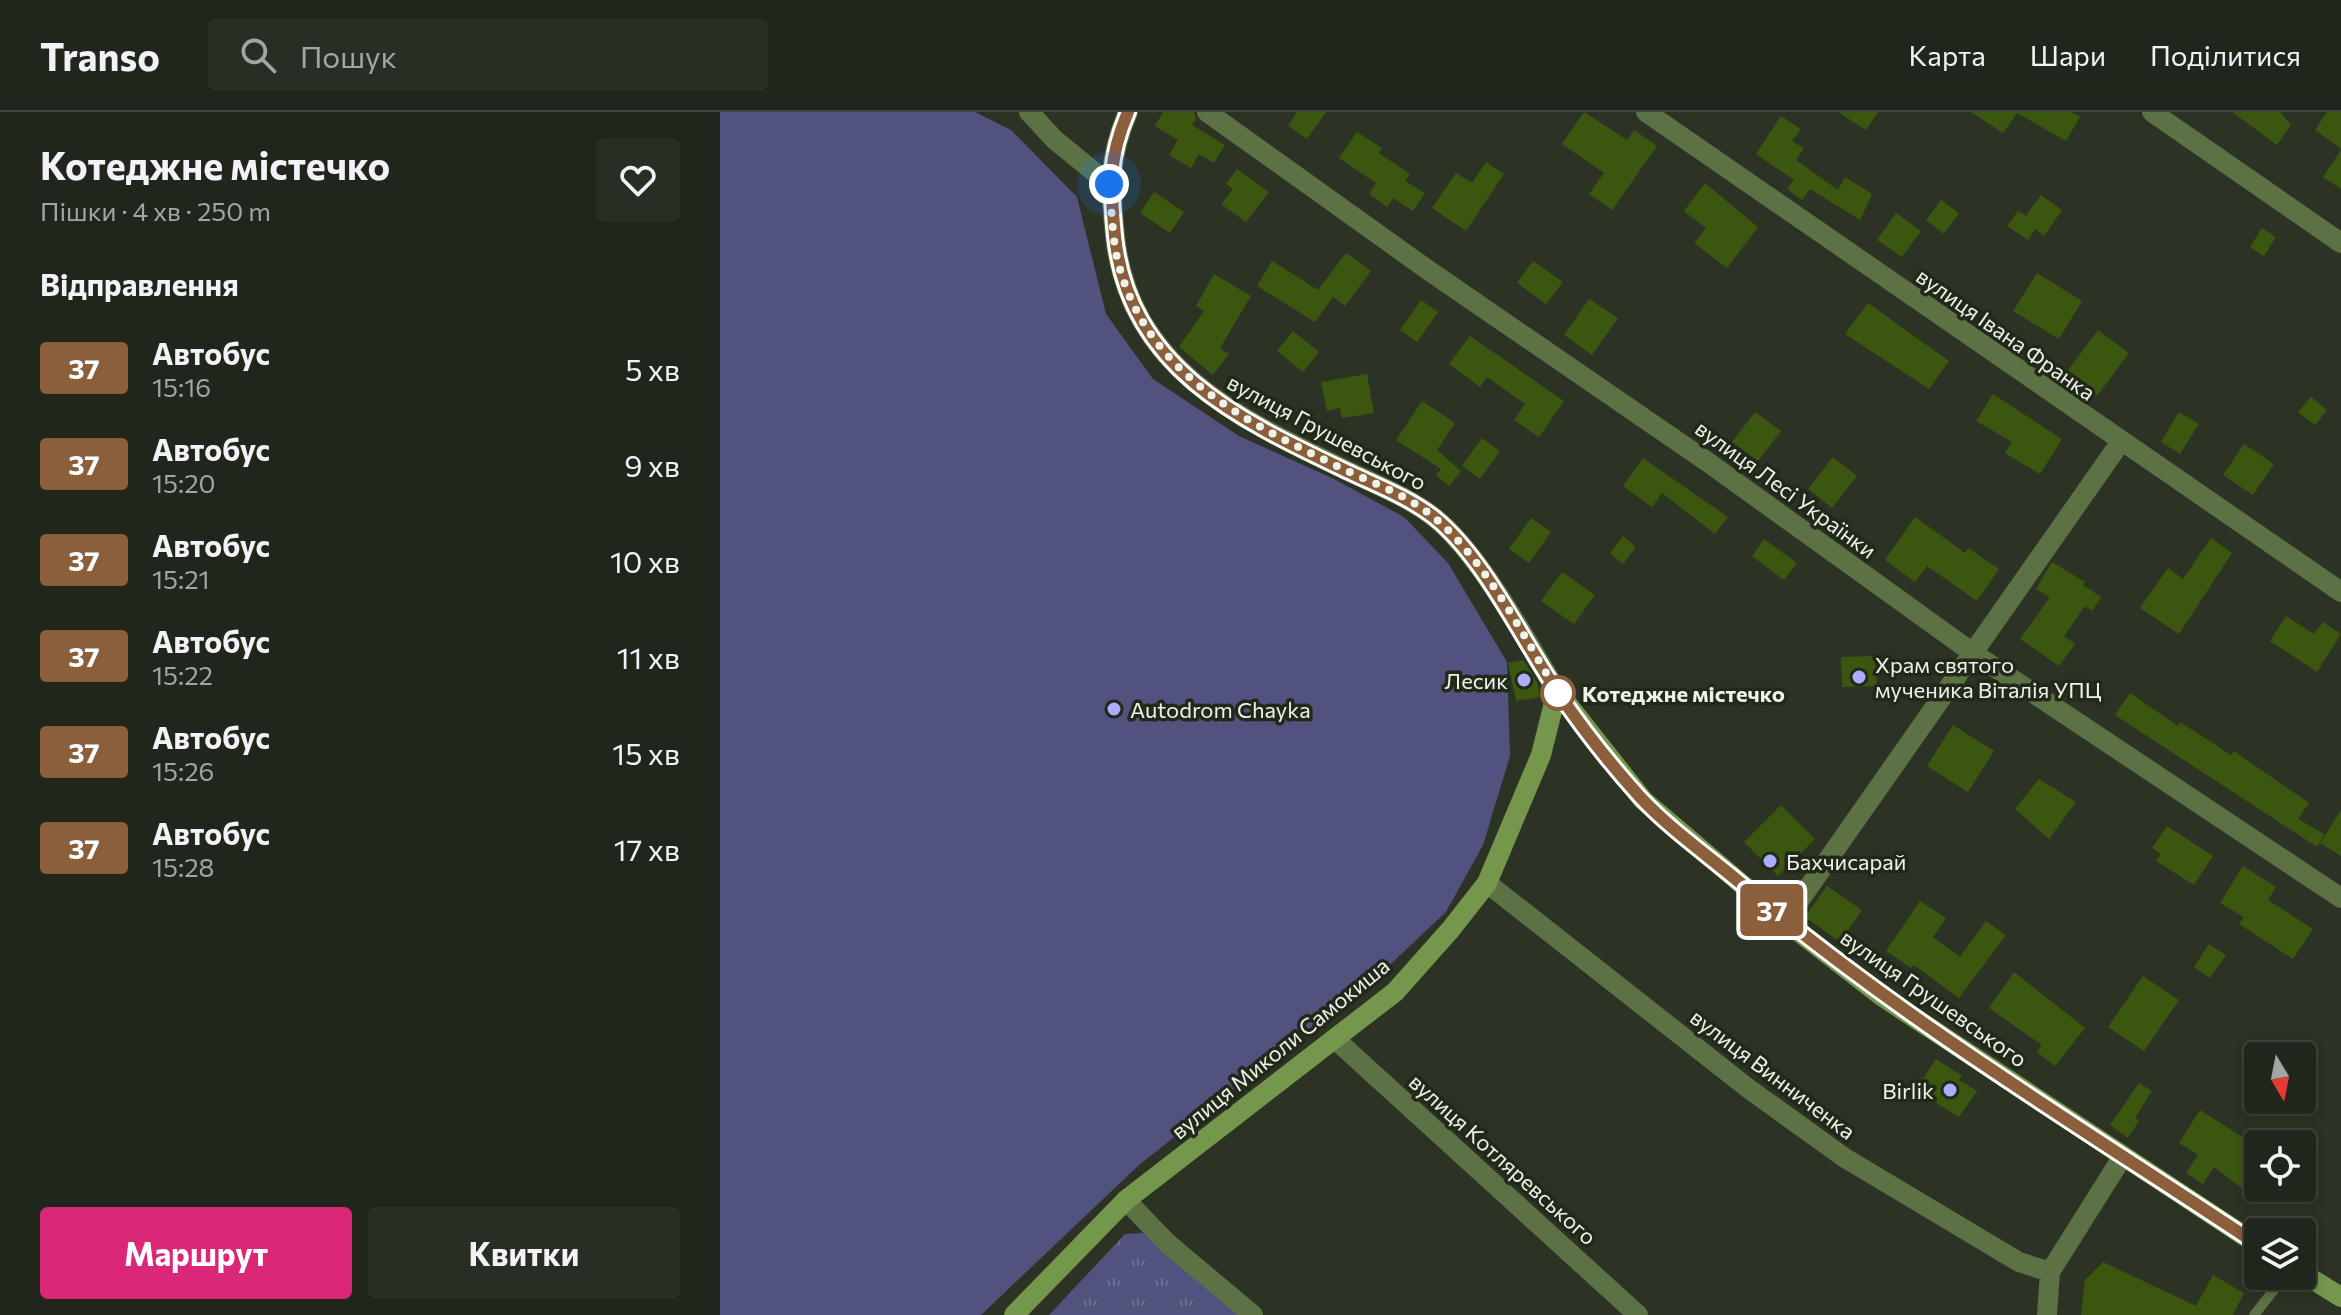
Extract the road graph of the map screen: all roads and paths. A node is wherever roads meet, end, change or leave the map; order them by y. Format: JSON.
{"nodes":[{"id":1,"x":1029,"y":112,"type":"edge"},
{"id":2,"x":1128,"y":112,"type":"edge"},
{"id":3,"x":1207,"y":112,"type":"edge"},
{"id":4,"x":1646,"y":112,"type":"edge"},
{"id":5,"x":2152,"y":112,"type":"edge"},
{"id":6,"x":1109,"y":184,"type":"junction"},
{"id":7,"x":2341,"y":243,"type":"edge"},
{"id":8,"x":2120,"y":443,"type":"junction"},
{"id":9,"x":2341,"y":592,"type":"edge"},
{"id":10,"x":1973,"y":653,"type":"junction"},
{"id":11,"x":1557,"y":691,"type":"junction"},
{"id":12,"x":1487,"y":883,"type":"junction"},
{"id":13,"x":2341,"y":898,"type":"edge"},
{"id":14,"x":1785,"y":921,"type":"junction"},
{"id":15,"x":1335,"y":1039,"type":"junction"},
{"id":16,"x":2123,"y":1156,"type":"junction"},
{"id":17,"x":1126,"y":1200,"type":"junction"},
{"id":18,"x":2244,"y":1236,"type":"edge"},
{"id":19,"x":2050,"y":1272,"type":"junction"},
{"id":20,"x":2316,"y":1282,"type":"edge"},
{"id":21,"x":2274,"y":1290,"type":"edge"},
{"id":22,"x":2341,"y":1297,"type":"edge"},
{"id":23,"x":1014,"y":1315,"type":"edge"},
{"id":24,"x":1253,"y":1315,"type":"edge"},
{"id":25,"x":1638,"y":1315,"type":"edge"},
{"id":26,"x":2047,"y":1315,"type":"edge"},
{"id":27,"x":2254,"y":1315,"type":"edge"}],
"edges":[{"from":1,"to":6,"type":"street"},
{"from":2,"to":6,"type":"street","name":"вулиця Грушевського"},
{"from":3,"to":10,"type":"street","name":"вулиця Лесі Українки"},
{"from":4,"to":8,"type":"street","name":"вулиця Івана Франка"},
{"from":5,"to":7,"type":"street"},
{"from":6,"to":11,"type":"street","name":"вулиця Грушевського"},
{"from":8,"to":9,"type":"street","name":"вулиця Івана Франка"},
{"from":8,"to":10,"type":"street"},
{"from":10,"to":13,"type":"street","name":"вулиця Лесі Українки"},
{"from":10,"to":14,"type":"street"},
{"from":11,"to":12,"type":"street","name":"вулиця Миколи Самокиша"},
{"from":11,"to":14,"type":"street","name":"вулиця Грушевського"},
{"from":12,"to":15,"type":"street","name":"вулиця Миколи Самокиша"},
{"from":12,"to":19,"type":"street","name":"вулиця Винниченка"},
{"from":14,"to":16,"type":"street","name":"вулиця Грушевського"},
{"from":15,"to":17,"type":"street","name":"вулиця Миколи Самокиша"},
{"from":15,"to":25,"type":"street","name":"вулиця Котляревського"},
{"from":16,"to":18,"type":"street","name":"вулиця Грушевського"},
{"from":16,"to":19,"type":"street"},
{"from":17,"to":23,"type":"street","name":"вулиця Миколи Самокиша"},
{"from":17,"to":24,"type":"street"},
{"from":19,"to":26,"type":"street"},
{"from":20,"to":22,"type":"street"},
{"from":21,"to":27,"type":"lane"}]}
